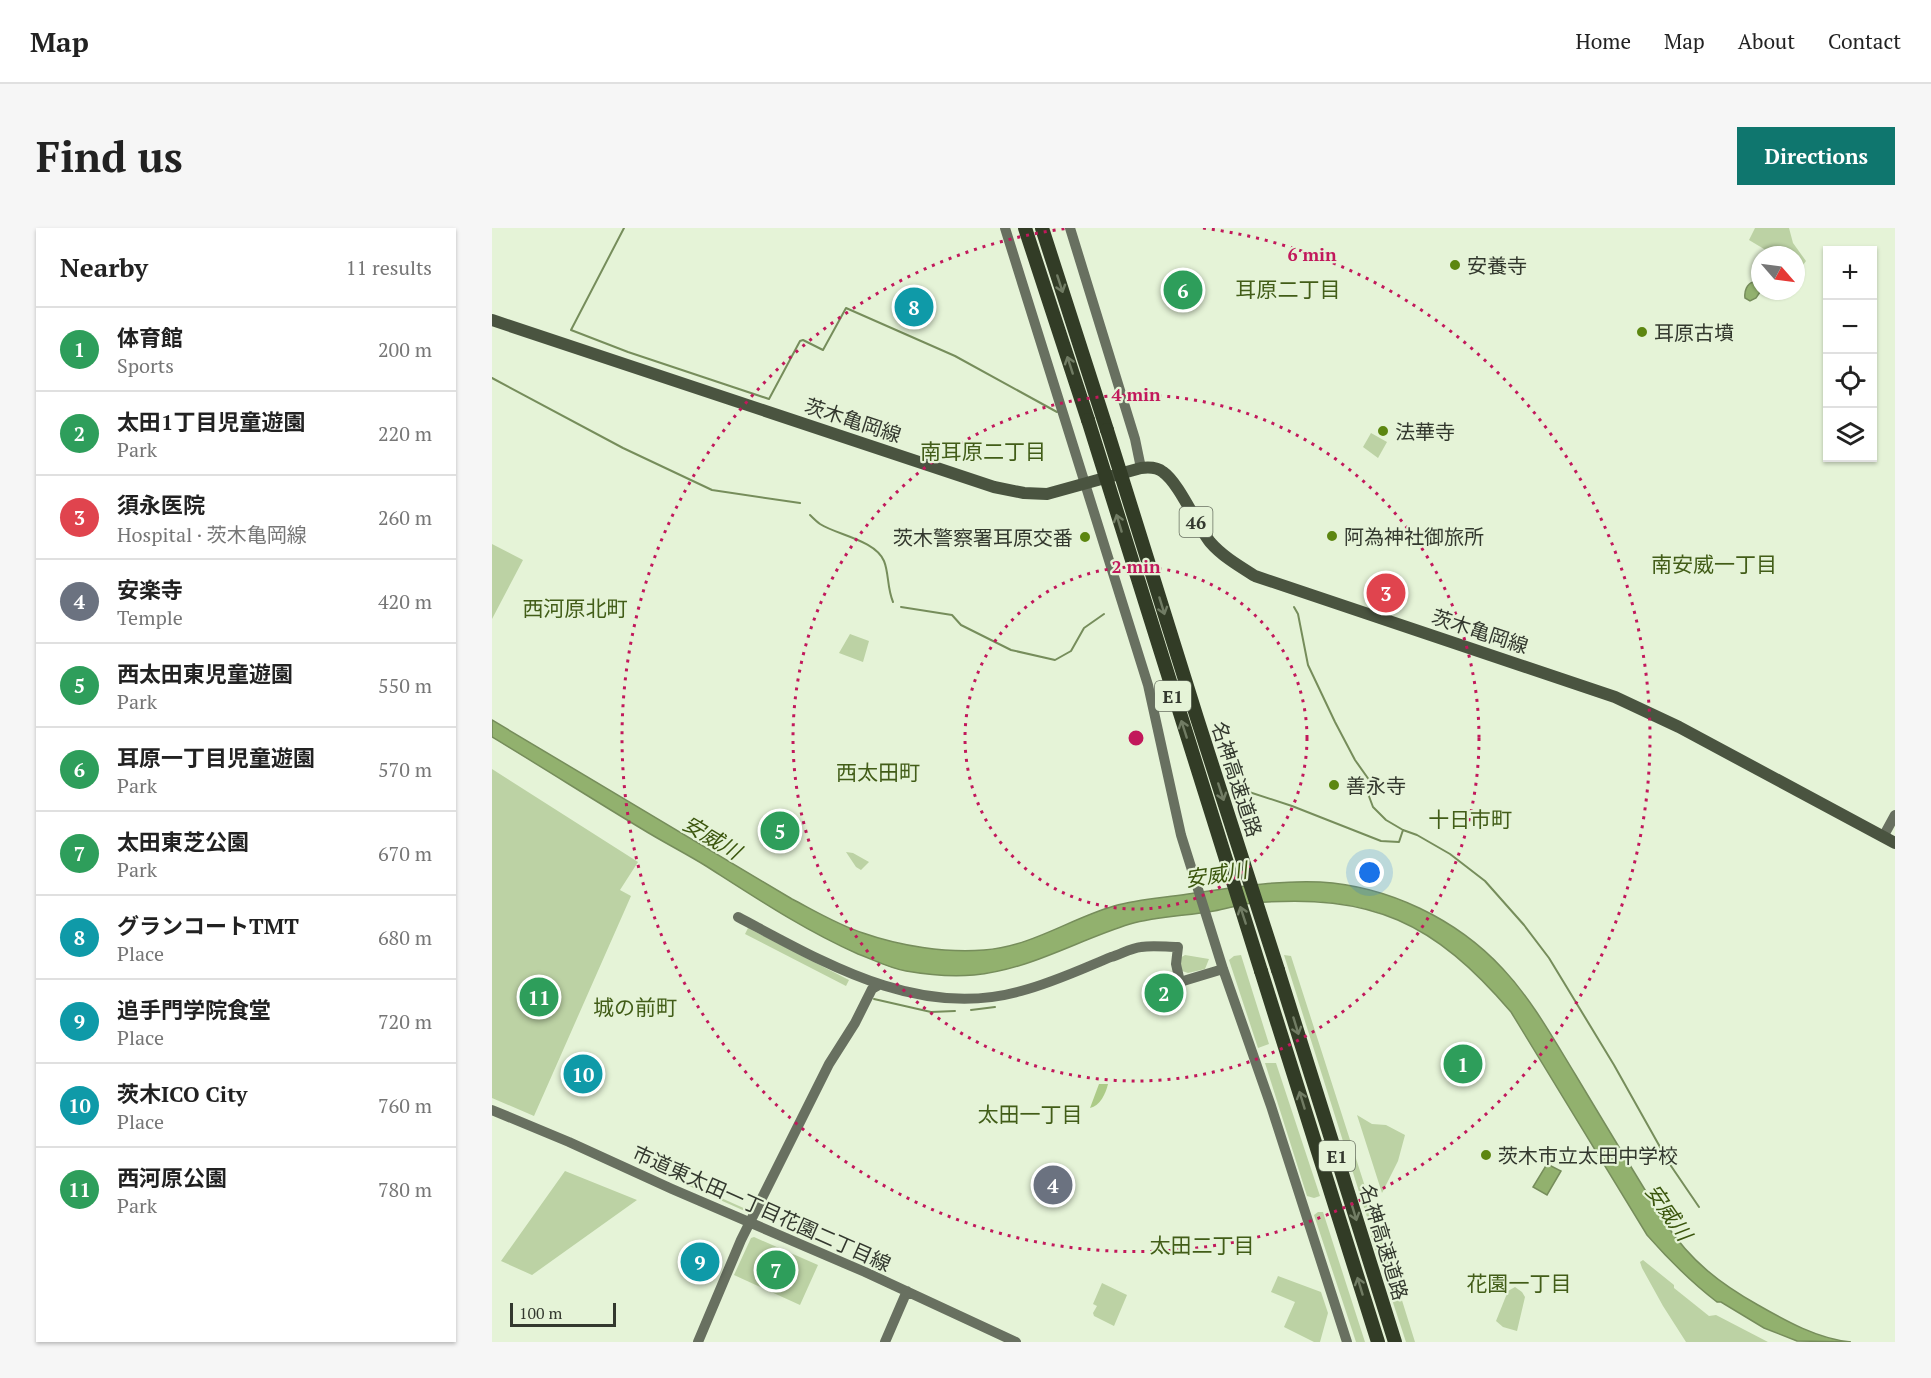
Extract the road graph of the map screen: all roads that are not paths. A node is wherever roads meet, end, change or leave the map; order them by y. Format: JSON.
{"nodes":[{"id":1,"x":1005,"y":228,"type":"edge"},
{"id":2,"x":1025,"y":228,"type":"edge"},
{"id":3,"x":1042,"y":228,"type":"edge"},
{"id":4,"x":1070,"y":228,"type":"edge"},
{"id":5,"x":492,"y":320,"type":"edge"},
{"id":6,"x":1141,"y":468,"type":"junction"},
{"id":7,"x":1084,"y":485,"type":"junction"},
{"id":8,"x":1895,"y":815,"type":"edge"},
{"id":9,"x":1883,"y":837,"type":"junction"},
{"id":10,"x":1895,"y":843,"type":"edge"},
{"id":11,"x":738,"y":917,"type":"dead end"},
{"id":12,"x":1221,"y":964,"type":"junction"},
{"id":13,"x":879,"y":985,"type":"junction"},
{"id":14,"x":492,"y":1110,"type":"edge"},
{"id":15,"x":749,"y":1222,"type":"junction"},
{"id":16,"x":907,"y":1291,"type":"junction"},
{"id":17,"x":698,"y":1342,"type":"edge"},
{"id":18,"x":885,"y":1342,"type":"edge"},
{"id":19,"x":1016,"y":1342,"type":"edge"},
{"id":20,"x":1347,"y":1342,"type":"edge"},
{"id":21,"x":1378,"y":1342,"type":"edge"},
{"id":22,"x":1395,"y":1342,"type":"edge"}],
"edges":[{"from":1,"to":7,"type":"street"},
{"from":21,"to":2,"type":"highway","name":"名神高速道路","number":"E1","one_way":true,"bridge":true},
{"from":3,"to":22,"type":"highway","name":"名神高速道路","number":"E1","one_way":true,"bridge":true},
{"from":4,"to":6,"type":"street"},
{"from":5,"to":7,"type":"main road","name":"茨木亀岡線"},
{"from":6,"to":7,"type":"main road","name":"茨木亀岡線"},
{"from":6,"to":9,"type":"main road","name":"茨木亀岡線","number":"46"},
{"from":7,"to":12,"type":"street"},
{"from":8,"to":9,"type":"street"},
{"from":9,"to":10,"type":"main road","name":"茨木亀岡線","number":"46"},
{"from":11,"to":13,"type":"street"},
{"from":12,"to":13,"type":"street"},
{"from":12,"to":20,"type":"street"},
{"from":13,"to":15,"type":"street"},
{"from":14,"to":15,"type":"street","name":"市道東太田一丁目花園二丁目線"},
{"from":15,"to":16,"type":"street","name":"市道東太田一丁目花園二丁目線"},
{"from":15,"to":17,"type":"street"},
{"from":16,"to":18,"type":"street"},
{"from":16,"to":19,"type":"street","name":"市道東太田一丁目花園二丁目線"}]}
